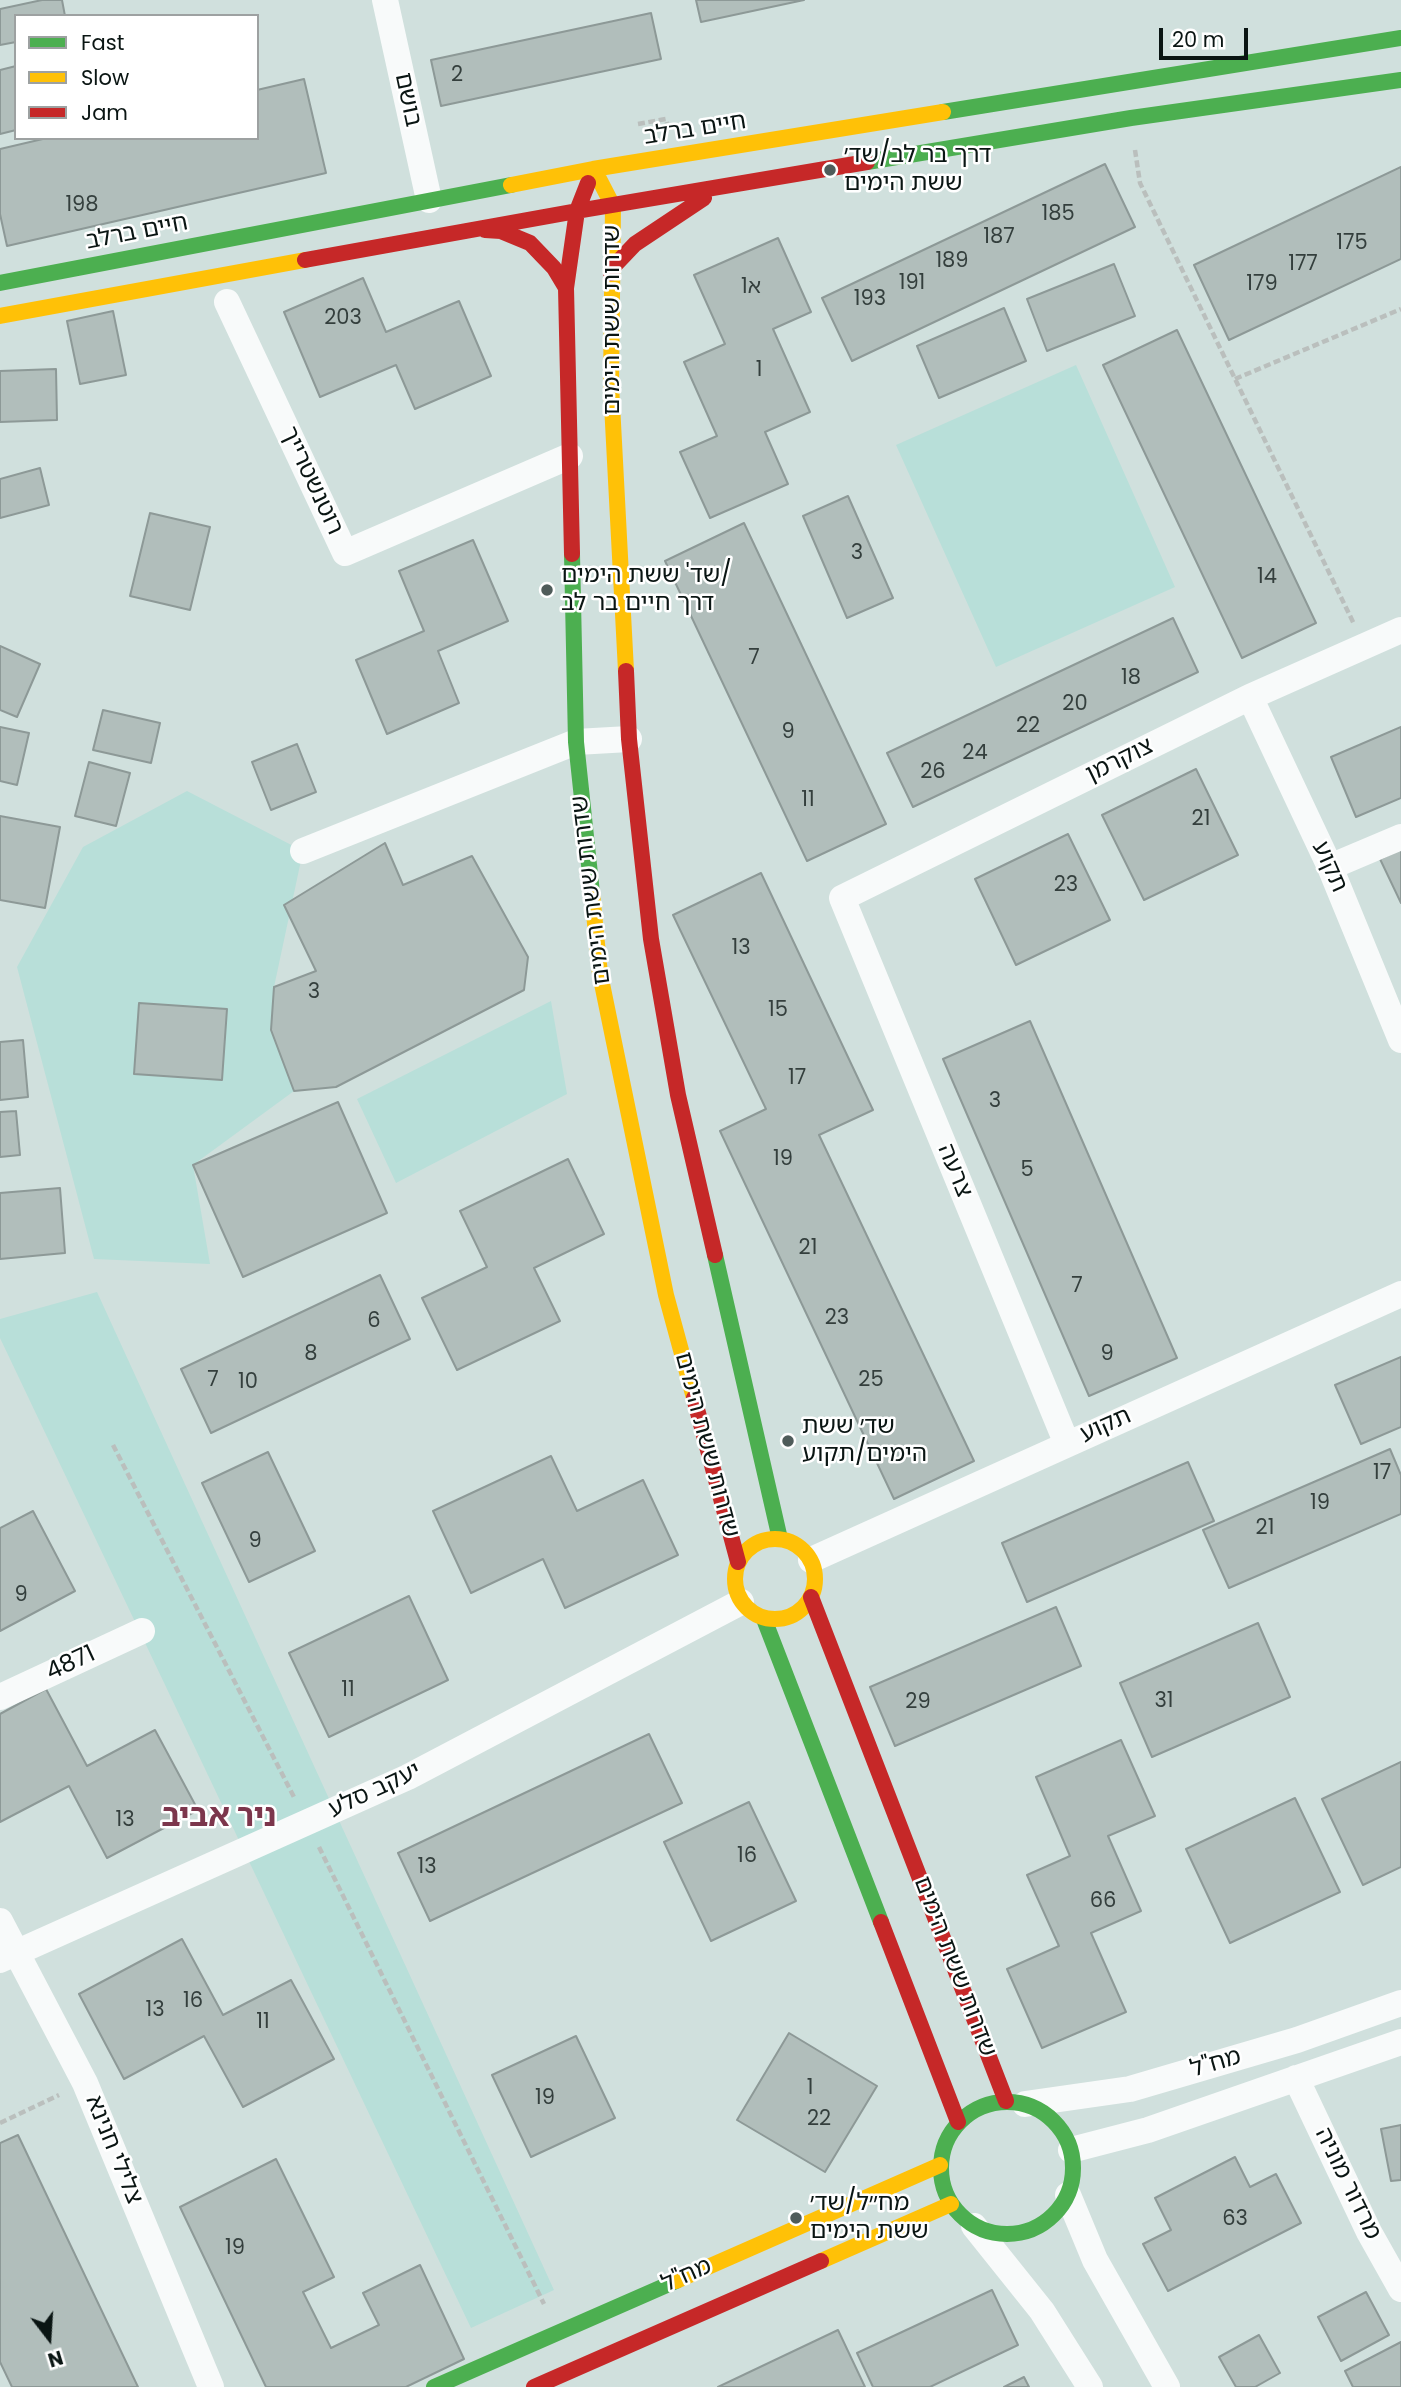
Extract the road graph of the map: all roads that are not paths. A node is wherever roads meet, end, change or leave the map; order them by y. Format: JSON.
{"nodes":[{"id":1,"x":385,"y":0,"type":"edge"},
{"id":2,"x":1401,"y":38,"type":"edge"},
{"id":3,"x":1401,"y":80,"type":"edge"},
{"id":4,"x":593,"y":169,"type":"junction"},
{"id":5,"x":725,"y":187,"type":"junction"},
{"id":6,"x":429,"y":200,"type":"junction"},
{"id":7,"x":613,"y":206,"type":"junction"},
{"id":8,"x":577,"y":211,"type":"junction"},
{"id":9,"x":473,"y":229,"type":"junction"},
{"id":10,"x":611,"y":273,"type":"junction"},
{"id":11,"x":0,"y":283,"type":"edge"},
{"id":12,"x":566,"y":288,"type":"junction"},
{"id":13,"x":227,"y":302,"type":"dead end"},
{"id":14,"x":0,"y":316,"type":"edge"},
{"id":15,"x":570,"y":456,"type":"junction"},
{"id":16,"x":1401,"y":631,"type":"edge"},
{"id":17,"x":1250,"y":697,"type":"junction"},
{"id":18,"x":629,"y":739,"type":"junction"},
{"id":19,"x":576,"y":742,"type":"junction"},
{"id":20,"x":1401,"y":837,"type":"edge"},
{"id":21,"x":303,"y":851,"type":"dead end"},
{"id":22,"x":1330,"y":867,"type":"junction"},
{"id":23,"x":842,"y":898,"type":"joint"},
{"id":24,"x":1401,"y":1040,"type":"edge"},
{"id":25,"x":1401,"y":1294,"type":"edge"},
{"id":26,"x":1066,"y":1444,"type":"junction"},
{"id":27,"x":780,"y":1539,"type":"junction"},
{"id":28,"x":811,"y":1560,"type":"junction"},
{"id":29,"x":738,"y":1562,"type":"junction"},
{"id":30,"x":811,"y":1597,"type":"junction"},
{"id":31,"x":741,"y":1602,"type":"junction"},
{"id":32,"x":764,"y":1619,"type":"junction"},
{"id":33,"x":142,"y":1631,"type":"dead end"},
{"id":34,"x":0,"y":1697,"type":"edge"},
{"id":35,"x":0,"y":1921,"type":"edge"},
{"id":36,"x":8,"y":1956,"type":"edge"},
{"id":37,"x":1401,"y":2003,"type":"edge"},
{"id":38,"x":1401,"y":2042,"type":"edge"},
{"id":39,"x":1296,"y":2078,"type":"junction"},
{"id":40,"x":1016,"y":2103,"type":"junction"},
{"id":41,"x":958,"y":2122,"type":"junction"},
{"id":42,"x":1071,"y":2150,"type":"junction"},
{"id":43,"x":940,"y":2165,"type":"junction"},
{"id":44,"x":1068,"y":2195,"type":"junction"},
{"id":45,"x":951,"y":2204,"type":"junction"},
{"id":46,"x":974,"y":2226,"type":"junction"},
{"id":47,"x":1401,"y":2289,"type":"edge"},
{"id":48,"x":211,"y":2387,"type":"edge"},
{"id":49,"x":434,"y":2387,"type":"edge"},
{"id":50,"x":534,"y":2387,"type":"edge"},
{"id":51,"x":1090,"y":2387,"type":"edge"},
{"id":52,"x":1167,"y":2387,"type":"edge"}],
"edges":[{"from":1,"to":6,"type":"street","name":"בושם"},
{"from":2,"to":4,"type":"street","name":"חיים ברלב"},
{"from":3,"to":5,"type":"street"},
{"from":4,"to":6,"type":"street","name":"חיים ברלב"},
{"from":4,"to":7,"type":"street","name":"שדרות ששת הימים"},
{"from":4,"to":8,"type":"street","name":"שדרות ששת הימים"},
{"from":5,"to":7,"type":"street"},
{"from":5,"to":10,"type":"street"},
{"from":6,"to":11,"type":"street","name":"חיים ברלב"},
{"from":7,"to":8,"type":"street"},
{"from":7,"to":10,"type":"street","name":"שדרות ששת הימים"},
{"from":8,"to":9,"type":"street"},
{"from":8,"to":12,"type":"street","name":"שדרות ששת הימים"},
{"from":9,"to":12,"type":"street"},
{"from":9,"to":14,"type":"street"},
{"from":10,"to":18,"type":"street","name":"שדרות ששת הימים"},
{"from":12,"to":15,"type":"street","name":"שדרות ששת הימים"},
{"from":13,"to":15,"type":"street","name":"רוטנשטרייך"},
{"from":15,"to":19,"type":"street","name":"שדרות ששת הימים"},
{"from":16,"to":17,"type":"street","name":"צוקרמן"},
{"from":17,"to":22,"type":"street","name":"תקוע"},
{"from":17,"to":23,"type":"street","name":"צוקרמן"},
{"from":18,"to":19,"type":"street"},
{"from":18,"to":27,"type":"street","name":"שדרות ששת הימים"},
{"from":19,"to":21,"type":"street"},
{"from":19,"to":29,"type":"street","name":"שדרות ששת הימים"},
{"from":20,"to":22,"type":"street"},
{"from":22,"to":24,"type":"street","name":"תקוע"},
{"from":23,"to":26,"type":"street","name":"צרעה"},
{"from":25,"to":26,"type":"street","name":"תקוע"},
{"from":26,"to":28,"type":"street","name":"תקוע"},
{"from":27,"to":28,"type":"street"},
{"from":27,"to":29,"type":"street"},
{"from":28,"to":30,"type":"street"},
{"from":29,"to":31,"type":"street"},
{"from":30,"to":32,"type":"street"},
{"from":30,"to":40,"type":"street","name":"שדרות ששת הימים"},
{"from":31,"to":32,"type":"street"},
{"from":31,"to":36,"type":"street","name":"יעקב סלע"},
{"from":32,"to":41,"type":"street"},
{"from":33,"to":34,"type":"street","name":"4871"},
{"from":35,"to":36,"type":"street","name":"צלילי חנינא"},
{"from":36,"to":48,"type":"street","name":"צלילי חנינא"},
{"from":37,"to":40,"type":"street","name":"מח\"ל"},
{"from":38,"to":39,"type":"street","name":"מח\"ל"},
{"from":39,"to":42,"type":"street","name":"מח\"ל"},
{"from":39,"to":47,"type":"street","name":"מרדור מוניה"},
{"from":40,"to":41,"type":"street"},
{"from":40,"to":42,"type":"street"},
{"from":41,"to":43,"type":"street"},
{"from":42,"to":44,"type":"street"},
{"from":43,"to":45,"type":"street"},
{"from":43,"to":49,"type":"street","name":"מח\"ל"},
{"from":44,"to":46,"type":"street"},
{"from":44,"to":52,"type":"street"},
{"from":45,"to":46,"type":"street"},
{"from":45,"to":50,"type":"street","name":"מח\"ל"},
{"from":46,"to":51,"type":"street"}]}
